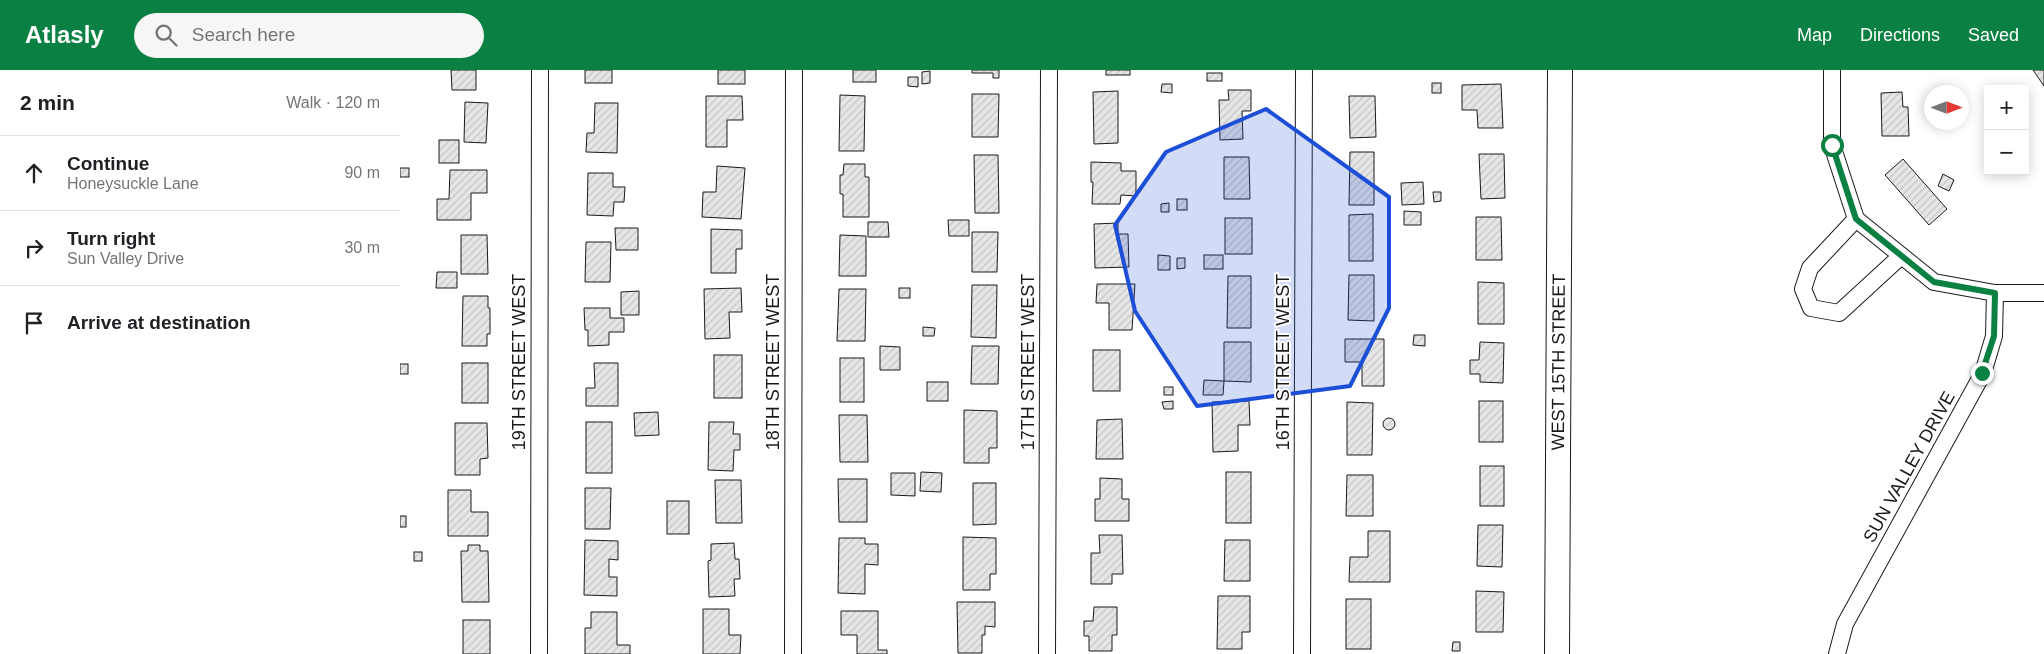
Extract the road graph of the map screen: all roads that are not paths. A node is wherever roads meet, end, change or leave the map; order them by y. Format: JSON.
{"nodes":[{"id":1,"x":540,"y":70,"type":"edge"},
{"id":2,"x":794,"y":70,"type":"edge"},
{"id":3,"x":1049,"y":70,"type":"edge"},
{"id":4,"x":1304,"y":70,"type":"edge"},
{"id":5,"x":1560,"y":70,"type":"edge"},
{"id":6,"x":1832,"y":70,"type":"edge"},
{"id":7,"x":1856,"y":219,"type":"junction"},
{"id":8,"x":1901,"y":256,"type":"junction"},
{"id":9,"x":1995,"y":293,"type":"junction"},
{"id":10,"x":2044,"y":293,"type":"edge"},
{"id":11,"x":538,"y":654,"type":"edge"},
{"id":12,"x":793,"y":654,"type":"edge"},
{"id":13,"x":1047,"y":654,"type":"edge"},
{"id":14,"x":1302,"y":654,"type":"edge"},
{"id":15,"x":1557,"y":654,"type":"edge"},
{"id":16,"x":1837,"y":654,"type":"edge"}],
"edges":[{"from":1,"to":11,"type":"street","name":"19TH STREET WEST"},
{"from":2,"to":12,"type":"street","name":"18TH STREET WEST"},
{"from":3,"to":13,"type":"street","name":"17TH STREET WEST"},
{"from":4,"to":14,"type":"street","name":"16TH STREET WEST"},
{"from":5,"to":15,"type":"street","name":"WEST 15TH STREET"},
{"from":6,"to":7,"type":"street"},
{"from":7,"to":8,"type":"street"},
{"from":7,"to":8,"type":"street"},
{"from":8,"to":9,"type":"street"},
{"from":9,"to":10,"type":"street"},
{"from":9,"to":16,"type":"street","name":"SUN VALLEY DRIVE"}]}
